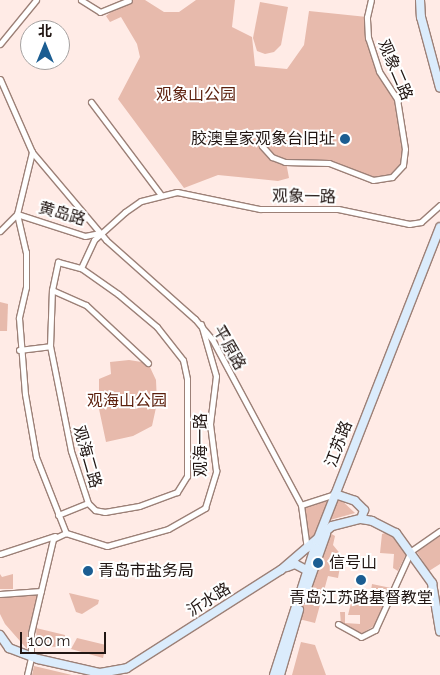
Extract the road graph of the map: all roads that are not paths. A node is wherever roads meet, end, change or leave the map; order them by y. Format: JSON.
{"nodes":[{"id":1,"x":36,"y":0,"type":"edge"},
{"id":2,"x":82,"y":0,"type":"edge"},
{"id":3,"x":129,"y":0,"type":"edge"},
{"id":4,"x":371,"y":0,"type":"edge"},
{"id":5,"x":420,"y":0,"type":"edge"},
{"id":6,"x":0,"y":44,"type":"edge"},
{"id":7,"x":0,"y":79,"type":"edge"},
{"id":8,"x":440,"y":88,"type":"edge"},
{"id":9,"x":91,"y":102,"type":"dead end"},
{"id":10,"x":259,"y":136,"type":"dead end"},
{"id":11,"x":32,"y":152,"type":"junction"},
{"id":12,"x":161,"y":195,"type":"junction"},
{"id":13,"x":440,"y":205,"type":"edge"},
{"id":14,"x":18,"y":214,"type":"junction"},
{"id":15,"x":440,"y":227,"type":"edge"},
{"id":16,"x":0,"y":231,"type":"edge"},
{"id":17,"x":100,"y":233,"type":"junction"},
{"id":18,"x":81,"y":268,"type":"junction"},
{"id":19,"x":52,"y":290,"type":"junction"},
{"id":20,"x":201,"y":324,"type":"junction"},
{"id":21,"x":50,"y":346,"type":"junction"},
{"id":22,"x":19,"y":350,"type":"junction"},
{"id":23,"x":148,"y":363,"type":"dead end"},
{"id":24,"x":335,"y":494,"type":"junction"},
{"id":25,"x":88,"y":503,"type":"junction"},
{"id":26,"x":301,"y":505,"type":"junction"},
{"id":27,"x":364,"y":510,"type":"junction"},
{"id":28,"x":58,"y":515,"type":"junction"},
{"id":29,"x":326,"y":517,"type":"junction"},
{"id":30,"x":361,"y":519,"type":"junction"},
{"id":31,"x":372,"y":521,"type":"junction"},
{"id":32,"x":332,"y":526,"type":"junction"},
{"id":33,"x":440,"y":531,"type":"edge"},
{"id":34,"x":66,"y":533,"type":"junction"},
{"id":35,"x":317,"y":541,"type":"junction"},
{"id":36,"x":308,"y":549,"type":"junction"},
{"id":37,"x":411,"y":551,"type":"junction"},
{"id":38,"x":0,"y":554,"type":"edge"},
{"id":39,"x":281,"y":570,"type":"junction"},
{"id":40,"x":307,"y":576,"type":"junction"},
{"id":41,"x":432,"y":583,"type":"junction"},
{"id":42,"x":440,"y":588,"type":"edge"},
{"id":43,"x":41,"y":591,"type":"junction"},
{"id":44,"x":0,"y":594,"type":"edge"},
{"id":45,"x":439,"y":622,"type":"edge"},
{"id":46,"x":338,"y":624,"type":"dead end"},
{"id":47,"x":440,"y":631,"type":"edge"},
{"id":48,"x":0,"y":636,"type":"edge"},
{"id":49,"x":31,"y":657,"type":"junction"},
{"id":50,"x":99,"y":674,"type":"edge"},
{"id":51,"x":27,"y":675,"type":"edge"},
{"id":52,"x":274,"y":675,"type":"edge"},
{"id":53,"x":280,"y":675,"type":"edge"}],
"edges":[{"from":1,"to":6,"type":"street"},
{"from":2,"to":3,"type":"street"},
{"from":4,"to":10,"type":"street","name":"观象二路"},
{"from":5,"to":8,"type":"main road"},
{"from":7,"to":11,"type":"street","name":"平原路"},
{"from":9,"to":12,"type":"street"},
{"from":11,"to":14,"type":"street"},
{"from":11,"to":17,"type":"street","name":"平原路"},
{"from":12,"to":13,"type":"street","name":"观象一路"},
{"from":12,"to":17,"type":"street","name":"观象一路"},
{"from":14,"to":16,"type":"street"},
{"from":14,"to":17,"type":"street","name":"黄岛路"},
{"from":14,"to":22,"type":"street"},
{"from":15,"to":24,"type":"main road","name":"江苏路"},
{"from":17,"to":18,"type":"street"},
{"from":17,"to":20,"type":"street","name":"平原路"},
{"from":18,"to":19,"type":"street","name":"观海二路"},
{"from":18,"to":25,"type":"street","name":"观海二路"},
{"from":19,"to":21,"type":"street","name":"观海二路"},
{"from":19,"to":23,"type":"street"},
{"from":20,"to":26,"type":"street","name":"平原路"},
{"from":20,"to":34,"type":"street","name":"观海一路"},
{"from":21,"to":22,"type":"street"},
{"from":21,"to":25,"type":"street","name":"观海二路"},
{"from":22,"to":28,"type":"street"},
{"from":24,"to":26,"type":"street"},
{"from":24,"to":27,"type":"main road"},
{"from":24,"to":29,"type":"main road","name":"江苏路"},
{"from":25,"to":28,"type":"street"},
{"from":26,"to":36,"type":"street","name":"平原路"},
{"from":27,"to":30,"type":"main road"},
{"from":27,"to":31,"type":"main road"},
{"from":28,"to":34,"type":"street"},
{"from":29,"to":32,"type":"main road"},
{"from":29,"to":35,"type":"main road","name":"江苏路"},
{"from":30,"to":31,"type":"main road"},
{"from":30,"to":32,"type":"main road"},
{"from":31,"to":37,"type":"main road"},
{"from":32,"to":35,"type":"main road","name":"沂水路"},
{"from":32,"to":40,"type":"main road","name":"江苏路"},
{"from":33,"to":37,"type":"street"},
{"from":34,"to":38,"type":"street"},
{"from":34,"to":43,"type":"street"},
{"from":35,"to":36,"type":"main road","name":"沂水路"},
{"from":35,"to":40,"type":"main road","name":"江苏路"},
{"from":36,"to":39,"type":"main road","name":"沂水路"},
{"from":37,"to":41,"type":"main road"},
{"from":37,"to":46,"type":"street"},
{"from":39,"to":40,"type":"main road"},
{"from":39,"to":50,"type":"main road","name":"沂水路"},
{"from":40,"to":52,"type":"main road","name":"江苏路"},
{"from":40,"to":53,"type":"main road","name":"江苏路"},
{"from":41,"to":42,"type":"street"},
{"from":41,"to":45,"type":"main road"},
{"from":43,"to":44,"type":"street"},
{"from":43,"to":49,"type":"street"},
{"from":45,"to":47,"type":"main road"},
{"from":48,"to":49,"type":"main road","name":"沂水路"},
{"from":49,"to":50,"type":"main road","name":"沂水路"},
{"from":49,"to":51,"type":"street"}]}
